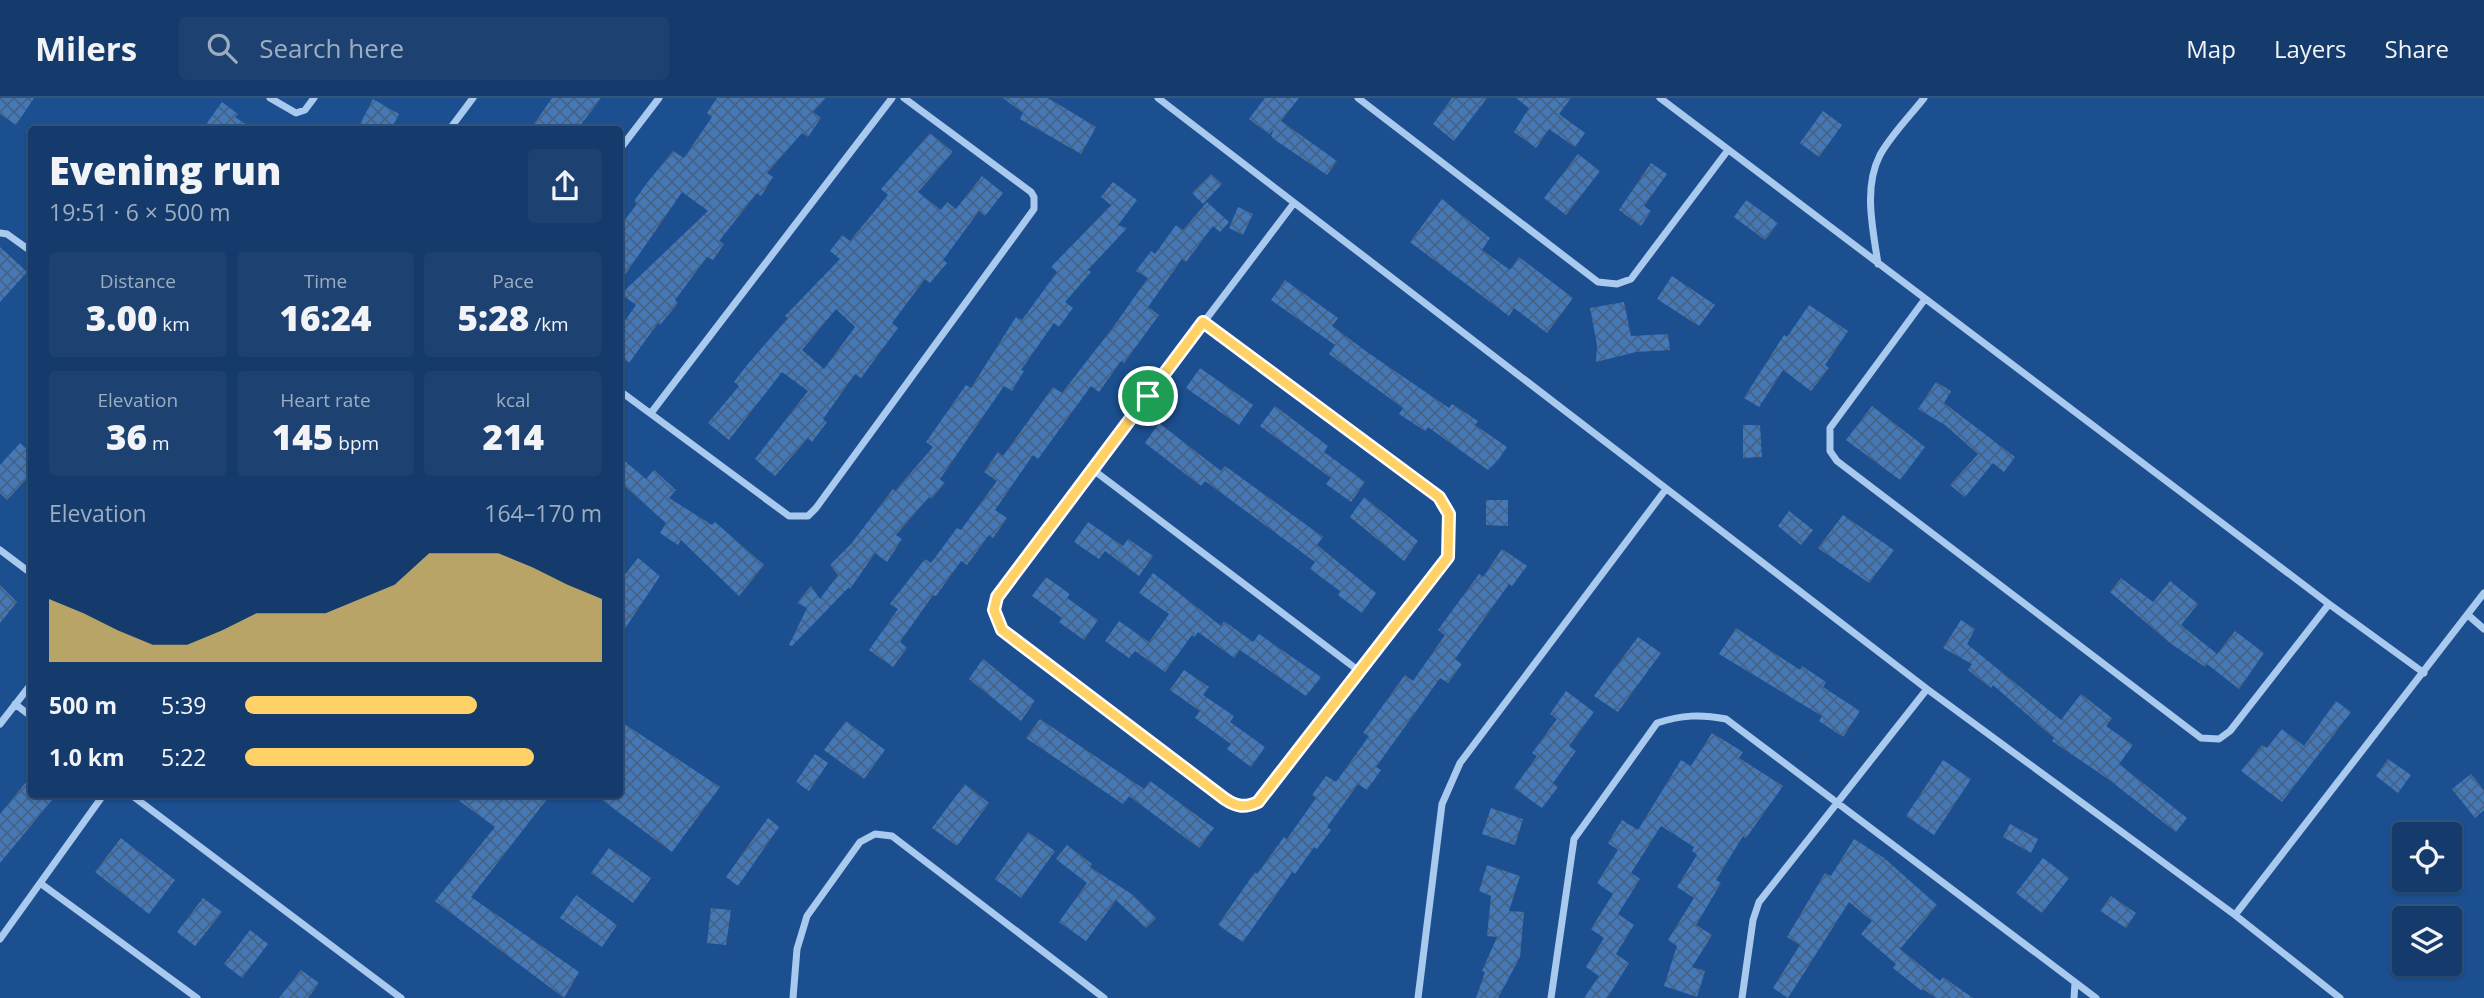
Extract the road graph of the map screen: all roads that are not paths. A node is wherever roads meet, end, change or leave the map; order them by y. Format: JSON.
{"nodes":[{"id":1,"x":270,"y":98,"type":"edge"},
{"id":2,"x":314,"y":98,"type":"edge"},
{"id":3,"x":474,"y":98,"type":"edge"},
{"id":4,"x":659,"y":98,"type":"edge"},
{"id":5,"x":892,"y":98,"type":"edge"},
{"id":6,"x":905,"y":98,"type":"edge"},
{"id":7,"x":1158,"y":98,"type":"edge"},
{"id":8,"x":1358,"y":98,"type":"edge"},
{"id":9,"x":1660,"y":98,"type":"edge"},
{"id":10,"x":1924,"y":98,"type":"edge"},
{"id":11,"x":452,"y":126,"type":"edge"},
{"id":12,"x":623,"y":145,"type":"edge"},
{"id":13,"x":1728,"y":150,"type":"junction"},
{"id":14,"x":1294,"y":203,"type":"junction"},
{"id":15,"x":0,"y":233,"type":"edge"},
{"id":16,"x":28,"y":249,"type":"edge"},
{"id":17,"x":1878,"y":264,"type":"junction"},
{"id":18,"x":1925,"y":299,"type":"junction"},
{"id":19,"x":1203,"y":322,"type":"junction"},
{"id":20,"x":623,"y":392,"type":"edge"},
{"id":21,"x":650,"y":413,"type":"junction"},
{"id":22,"x":1092,"y":470,"type":"junction"},
{"id":23,"x":1666,"y":489,"type":"junction"},
{"id":24,"x":0,"y":551,"type":"edge"},
{"id":25,"x":28,"y":571,"type":"edge"},
{"id":26,"x":2484,"y":593,"type":"edge"},
{"id":27,"x":2329,"y":604,"type":"junction"},
{"id":28,"x":2468,"y":615,"type":"junction"},
{"id":29,"x":2484,"y":629,"type":"edge"},
{"id":30,"x":1359,"y":671,"type":"junction"},
{"id":31,"x":2424,"y":673,"type":"junction"},
{"id":32,"x":28,"y":687,"type":"edge"},
{"id":33,"x":1927,"y":689,"type":"junction"},
{"id":34,"x":15,"y":704,"type":"junction"},
{"id":35,"x":28,"y":714,"type":"edge"},
{"id":36,"x":0,"y":724,"type":"edge"},
{"id":37,"x":101,"y":798,"type":"edge"},
{"id":38,"x":135,"y":798,"type":"edge"},
{"id":39,"x":1834,"y":803,"type":"junction"},
{"id":40,"x":40,"y":883,"type":"junction"},
{"id":41,"x":2235,"y":915,"type":"junction"},
{"id":42,"x":0,"y":939,"type":"edge"},
{"id":43,"x":2076,"y":983,"type":"junction"},
{"id":44,"x":197,"y":998,"type":"edge"},
{"id":45,"x":401,"y":998,"type":"edge"},
{"id":46,"x":793,"y":998,"type":"edge"},
{"id":47,"x":1104,"y":998,"type":"edge"},
{"id":48,"x":1418,"y":998,"type":"edge"},
{"id":49,"x":1551,"y":998,"type":"edge"},
{"id":50,"x":1742,"y":998,"type":"edge"},
{"id":51,"x":2074,"y":998,"type":"edge"},
{"id":52,"x":2096,"y":998,"type":"edge"},
{"id":53,"x":2340,"y":998,"type":"edge"}],
"edges":[{"from":1,"to":2,"type":"street"},
{"from":3,"to":11,"type":"street"},
{"from":4,"to":12,"type":"street"},
{"from":5,"to":21,"type":"street"},
{"from":6,"to":21,"type":"street"},
{"from":7,"to":14,"type":"street"},
{"from":8,"to":13,"type":"street"},
{"from":9,"to":13,"type":"street"},
{"from":10,"to":17,"type":"street"},
{"from":13,"to":17,"type":"street"},
{"from":14,"to":19,"type":"street"},
{"from":14,"to":23,"type":"street"},
{"from":15,"to":16,"type":"street"},
{"from":17,"to":18,"type":"street"},
{"from":18,"to":27,"type":"street"},
{"from":18,"to":27,"type":"street"},
{"from":19,"to":22,"type":"street"},
{"from":19,"to":30,"type":"street"},
{"from":20,"to":21,"type":"street"},
{"from":22,"to":30,"type":"street"},
{"from":22,"to":30,"type":"street"},
{"from":23,"to":33,"type":"street"},
{"from":23,"to":48,"type":"street"},
{"from":24,"to":25,"type":"street"},
{"from":26,"to":28,"type":"street"},
{"from":27,"to":31,"type":"street"},
{"from":28,"to":29,"type":"street"},
{"from":28,"to":31,"type":"street"},
{"from":31,"to":41,"type":"street"},
{"from":32,"to":34,"type":"street"},
{"from":33,"to":39,"type":"street"},
{"from":33,"to":41,"type":"street"},
{"from":34,"to":35,"type":"street"},
{"from":34,"to":36,"type":"street"},
{"from":37,"to":40,"type":"street"},
{"from":38,"to":45,"type":"street"},
{"from":39,"to":43,"type":"street"},
{"from":39,"to":49,"type":"street"},
{"from":39,"to":50,"type":"street"},
{"from":40,"to":42,"type":"street"},
{"from":40,"to":44,"type":"street"},
{"from":41,"to":53,"type":"street"},
{"from":43,"to":51,"type":"street"},
{"from":43,"to":52,"type":"street"},
{"from":46,"to":47,"type":"street"}]}
